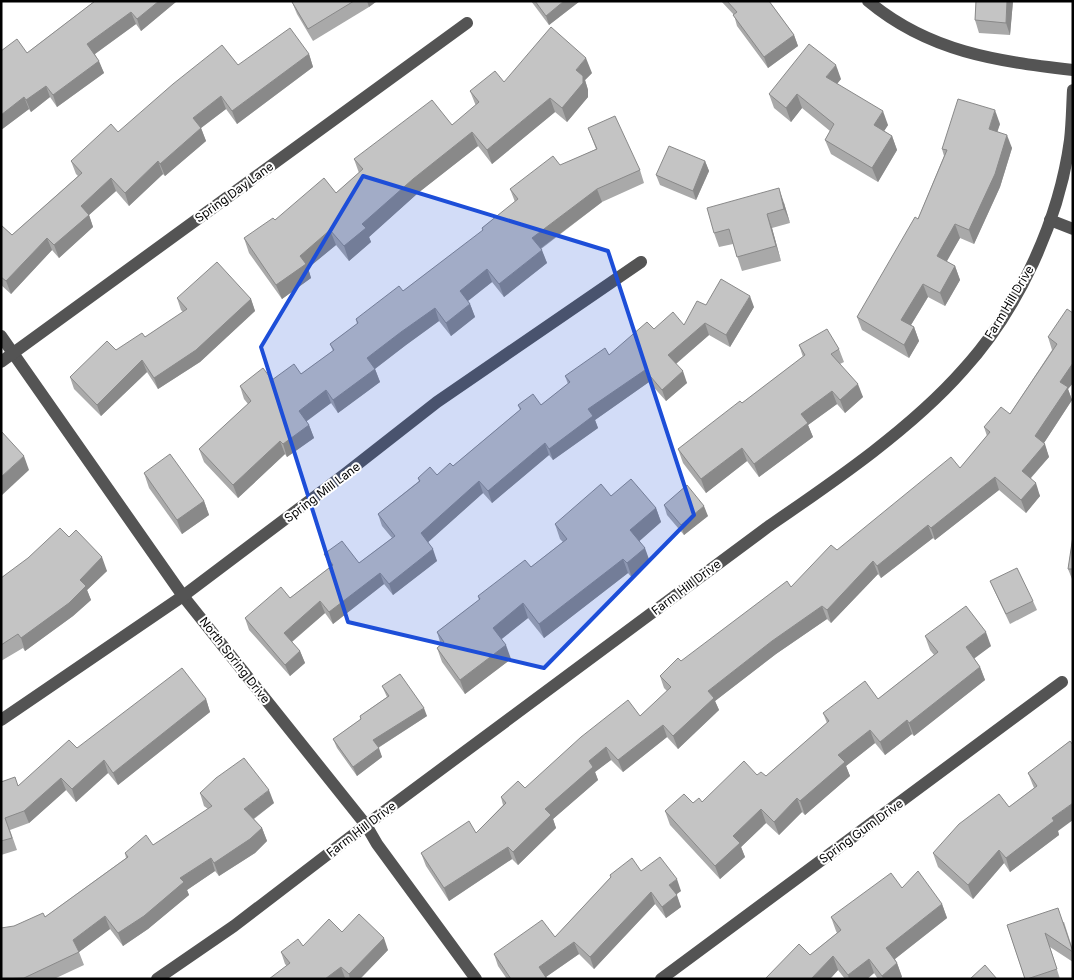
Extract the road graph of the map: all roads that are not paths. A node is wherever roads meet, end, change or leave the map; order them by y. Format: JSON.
{"nodes":[{"id":1,"x":868,"y":1,"type":"edge"},
{"id":2,"x":467,"y":23,"type":"dead end"},
{"id":3,"x":1073,"y":70,"type":"edge"},
{"id":4,"x":1073,"y":90,"type":"edge"},
{"id":5,"x":1050,"y":220,"type":"junction"},
{"id":6,"x":1073,"y":229,"type":"edge"},
{"id":7,"x":641,"y":262,"type":"dead end"},
{"id":8,"x":1,"y":336,"type":"edge"},
{"id":9,"x":14,"y":353,"type":"junction"},
{"id":10,"x":1,"y":362,"type":"edge"},
{"id":11,"x":184,"y":596,"type":"junction"},
{"id":12,"x":1062,"y":682,"type":"dead end"},
{"id":13,"x":1,"y":720,"type":"edge"},
{"id":14,"x":366,"y":825,"type":"junction"},
{"id":15,"x":156,"y":979,"type":"edge"},
{"id":16,"x":476,"y":979,"type":"edge"},
{"id":17,"x":661,"y":979,"type":"edge"}],
"edges":[{"from":1,"to":3,"type":"street"},
{"from":2,"to":9,"type":"street","name":"Spring Day Lane"},
{"from":4,"to":5,"type":"street","name":"Farm Hill Drive"},
{"from":5,"to":6,"type":"street"},
{"from":5,"to":14,"type":"street","name":"Farm Hill Drive"},
{"from":7,"to":11,"type":"street","name":"Spring Mill Lane"},
{"from":8,"to":9,"type":"street","name":"North Spring Drive"},
{"from":9,"to":10,"type":"street","name":"Spring Day Lane"},
{"from":9,"to":11,"type":"street","name":"North Spring Drive"},
{"from":11,"to":13,"type":"street","name":"Spring Mill Lane"},
{"from":11,"to":14,"type":"street","name":"North Spring Drive"},
{"from":12,"to":17,"type":"street","name":"Spring Gum Drive"},
{"from":14,"to":15,"type":"street","name":"Farm Hill Drive"},
{"from":14,"to":16,"type":"street","name":"North Spring Drive"}]}
